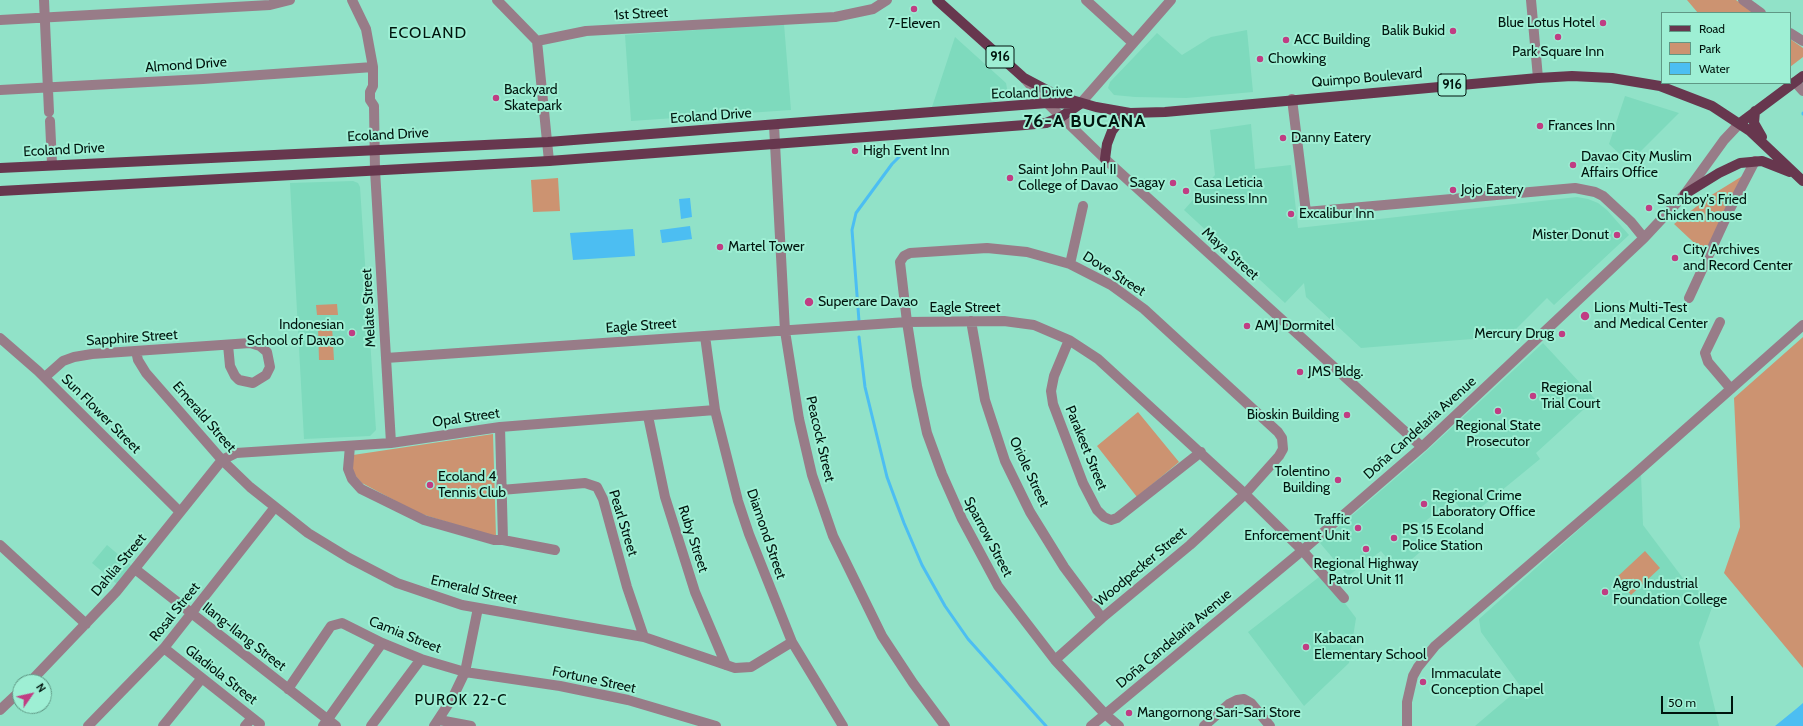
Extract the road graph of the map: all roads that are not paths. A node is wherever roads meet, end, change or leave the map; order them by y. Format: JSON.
{"nodes":[{"id":1,"x":44,"y":0,"type":"edge"},
{"id":2,"x":290,"y":0,"type":"edge"},
{"id":3,"x":352,"y":0,"type":"edge"},
{"id":4,"x":887,"y":0,"type":"edge"},
{"id":5,"x":937,"y":0,"type":"edge"},
{"id":6,"x":1086,"y":0,"type":"edge"},
{"id":7,"x":1172,"y":0,"type":"edge"},
{"id":8,"x":1531,"y":0,"type":"edge"},
{"id":9,"x":1744,"y":0,"type":"edge"},
{"id":10,"x":501,"y":1,"type":"edge"},
{"id":11,"x":1761,"y":12,"type":"edge"},
{"id":12,"x":45,"y":19,"type":"junction"},
{"id":13,"x":0,"y":20,"type":"edge"},
{"id":14,"x":1791,"y":34,"type":"edge"},
{"id":15,"x":537,"y":41,"type":"junction"},
{"id":16,"x":1803,"y":41,"type":"edge"},
{"id":17,"x":1133,"y":43,"type":"junction"},
{"id":18,"x":373,"y":67,"type":"junction"},
{"id":19,"x":1024,"y":78,"type":"junction"},
{"id":20,"x":1538,"y":78,"type":"junction"},
{"id":21,"x":1799,"y":79,"type":"edge"},
{"id":22,"x":48,"y":87,"type":"junction"},
{"id":23,"x":0,"y":90,"type":"edge"},
{"id":24,"x":1803,"y":91,"type":"edge"},
{"id":25,"x":1292,"y":99,"type":"junction"},
{"id":26,"x":1047,"y":104,"type":"junction"},
{"id":27,"x":1080,"y":104,"type":"junction"},
{"id":28,"x":1755,"y":111,"type":"junction"},
{"id":29,"x":1130,"y":113,"type":"junction"},
{"id":30,"x":1061,"y":118,"type":"junction"},
{"id":31,"x":1740,"y":123,"type":"junction"},
{"id":32,"x":774,"y":125,"type":"junction"},
{"id":33,"x":548,"y":142,"type":"junction"},
{"id":34,"x":775,"y":145,"type":"junction"},
{"id":35,"x":374,"y":149,"type":"junction"},
{"id":36,"x":1772,"y":150,"type":"junction"},
{"id":37,"x":1106,"y":160,"type":"junction"},
{"id":38,"x":549,"y":161,"type":"junction"},
{"id":39,"x":1755,"y":161,"type":"junction"},
{"id":40,"x":52,"y":164,"type":"junction"},
{"id":41,"x":0,"y":168,"type":"edge"},
{"id":42,"x":375,"y":170,"type":"junction"},
{"id":43,"x":1800,"y":178,"type":"edge"},
{"id":44,"x":0,"y":191,"type":"edge"},
{"id":45,"x":1685,"y":194,"type":"junction"},
{"id":46,"x":1084,"y":206,"type":"dead end"},
{"id":47,"x":1644,"y":238,"type":"junction"},
{"id":48,"x":1070,"y":264,"type":"junction"},
{"id":49,"x":1689,"y":298,"type":"dead end"},
{"id":50,"x":971,"y":321,"type":"junction"},
{"id":51,"x":907,"y":322,"type":"junction"},
{"id":52,"x":1720,"y":322,"type":"dead end"},
{"id":53,"x":1803,"y":325,"type":"edge"},
{"id":54,"x":785,"y":331,"type":"junction"},
{"id":55,"x":705,"y":336,"type":"junction"},
{"id":56,"x":0,"y":338,"type":"edge"},
{"id":57,"x":1069,"y":340,"type":"junction"},
{"id":58,"x":228,"y":345,"type":"junction"},
{"id":59,"x":136,"y":351,"type":"junction"},
{"id":60,"x":386,"y":358,"type":"junction"},
{"id":61,"x":45,"y":377,"type":"junction"},
{"id":62,"x":1731,"y":389,"type":"junction"},
{"id":63,"x":715,"y":410,"type":"junction"},
{"id":64,"x":648,"y":416,"type":"junction"},
{"id":65,"x":500,"y":427,"type":"junction"},
{"id":66,"x":391,"y":443,"type":"junction"},
{"id":67,"x":350,"y":446,"type":"junction"},
{"id":68,"x":1422,"y":447,"type":"junction"},
{"id":69,"x":1201,"y":452,"type":"junction"},
{"id":70,"x":222,"y":460,"type":"junction"},
{"id":71,"x":501,"y":490,"type":"junction"},
{"id":72,"x":1245,"y":494,"type":"junction"},
{"id":73,"x":274,"y":507,"type":"junction"},
{"id":74,"x":180,"y":512,"type":"junction"},
{"id":75,"x":503,"y":540,"type":"junction"},
{"id":76,"x":0,"y":546,"type":"edge"},
{"id":77,"x":555,"y":550,"type":"dead end"},
{"id":78,"x":1302,"y":550,"type":"junction"},
{"id":79,"x":135,"y":569,"type":"junction"},
{"id":80,"x":1344,"y":598,"type":"dead end"},
{"id":81,"x":478,"y":608,"type":"junction"},
{"id":82,"x":192,"y":614,"type":"junction"},
{"id":83,"x":1102,"y":618,"type":"junction"},
{"id":84,"x":86,"y":624,"type":"junction"},
{"id":85,"x":644,"y":637,"type":"junction"},
{"id":86,"x":792,"y":642,"type":"junction"},
{"id":87,"x":382,"y":644,"type":"junction"},
{"id":88,"x":164,"y":648,"type":"junction"},
{"id":89,"x":421,"y":659,"type":"junction"},
{"id":90,"x":1055,"y":660,"type":"junction"},
{"id":91,"x":726,"y":666,"type":"junction"},
{"id":92,"x":465,"y":672,"type":"junction"},
{"id":93,"x":38,"y":674,"type":"edge"},
{"id":94,"x":202,"y":678,"type":"junction"},
{"id":95,"x":288,"y":689,"type":"junction"},
{"id":96,"x":12,"y":699,"type":"edge"},
{"id":97,"x":0,"y":710,"type":"edge"},
{"id":98,"x":1106,"y":714,"type":"junction"},
{"id":99,"x":325,"y":723,"type":"edge"},
{"id":100,"x":436,"y":723,"type":"edge"},
{"id":101,"x":88,"y":726,"type":"edge"},
{"id":102,"x":163,"y":726,"type":"edge"},
{"id":103,"x":244,"y":726,"type":"edge"},
{"id":104,"x":336,"y":726,"type":"edge"},
{"id":105,"x":371,"y":726,"type":"edge"},
{"id":106,"x":471,"y":726,"type":"edge"},
{"id":107,"x":716,"y":726,"type":"edge"},
{"id":108,"x":843,"y":726,"type":"edge"},
{"id":109,"x":945,"y":726,"type":"edge"},
{"id":110,"x":1091,"y":726,"type":"edge"},
{"id":111,"x":1119,"y":726,"type":"edge"},
{"id":112,"x":1204,"y":726,"type":"edge"},
{"id":113,"x":1270,"y":726,"type":"edge"},
{"id":114,"x":1407,"y":726,"type":"edge"}],
"edges":[{"from":1,"to":12,"type":"street"},
{"from":2,"to":12,"type":"street"},
{"from":3,"to":18,"type":"street","name":"Melate Street"},
{"from":4,"to":15,"type":"street","name":"1st Street"},
{"from":5,"to":19,"type":"main road","name":"Quimpo Boulevard","number":"916"},
{"from":6,"to":17,"type":"street"},
{"from":7,"to":17,"type":"street"},
{"from":8,"to":20,"type":"street"},
{"from":9,"to":11,"type":"street"},
{"from":10,"to":15,"type":"street"},
{"from":12,"to":13,"type":"street"},
{"from":12,"to":22,"type":"street"},
{"from":14,"to":16,"type":"street"},
{"from":15,"to":33,"type":"street"},
{"from":17,"to":27,"type":"street"},
{"from":18,"to":22,"type":"street","name":"Almond Drive"},
{"from":18,"to":35,"type":"street","name":"Melate Street"},
{"from":19,"to":26,"type":"street","name":"Maya Street"},
{"from":19,"to":27,"type":"main road","name":"Quimpo Boulevard","number":"916"},
{"from":20,"to":25,"type":"main road","name":"Quimpo Boulevard","number":"916"},
{"from":20,"to":31,"type":"main road","name":"Quimpo Boulevard","number":"916"},
{"from":21,"to":24,"type":"street"},
{"from":21,"to":28,"type":"main road"},
{"from":22,"to":23,"type":"street","name":"Almond Drive"},
{"from":22,"to":40,"type":"street"},
{"from":25,"to":29,"type":"main road","name":"Quimpo Boulevard","number":"916"},
{"from":25,"to":47,"type":"street"},
{"from":26,"to":27,"type":"main road","name":"Ecoland Drive"},
{"from":26,"to":30,"type":"street","name":"Maya Street"},
{"from":26,"to":32,"type":"main road","name":"Ecoland Drive"},
{"from":27,"to":29,"type":"main road","name":"Quimpo Boulevard","number":"916"},
{"from":27,"to":30,"type":"main road","name":"Ecoland Drive"},
{"from":28,"to":31,"type":"main road"},
{"from":28,"to":36,"type":"main road"},
{"from":29,"to":37,"type":"main road"},
{"from":30,"to":34,"type":"main road","name":"Ecoland Drive"},
{"from":30,"to":37,"type":"street","name":"Maya Street"},
{"from":31,"to":36,"type":"main road","name":"Quimpo Boulevard","number":"916"},
{"from":31,"to":45,"type":"street","name":"Doña Candelaria Avenue"},
{"from":32,"to":33,"type":"main road","name":"Ecoland Drive"},
{"from":32,"to":34,"type":"street","name":"Peacock Street"},
{"from":33,"to":35,"type":"main road","name":"Ecoland Drive"},
{"from":33,"to":38,"type":"street"},
{"from":34,"to":38,"type":"main road","name":"Ecoland Drive"},
{"from":34,"to":54,"type":"street","name":"Peacock Street"},
{"from":35,"to":40,"type":"main road","name":"Ecoland Drive"},
{"from":35,"to":42,"type":"street","name":"Melate Street"},
{"from":36,"to":43,"type":"main road","name":"Quimpo Boulevard","number":"916"},
{"from":37,"to":68,"type":"street","name":"Maya Street"},
{"from":38,"to":42,"type":"main road","name":"Ecoland Drive"},
{"from":39,"to":43,"type":"main road"},
{"from":39,"to":45,"type":"main road"},
{"from":39,"to":49,"type":"street"},
{"from":40,"to":41,"type":"main road","name":"Ecoland Drive"},
{"from":42,"to":44,"type":"main road","name":"Ecoland Drive"},
{"from":42,"to":60,"type":"street","name":"Melate Street"},
{"from":45,"to":47,"type":"street","name":"Doña Candelaria Avenue"},
{"from":46,"to":48,"type":"street"},
{"from":47,"to":68,"type":"street","name":"Doña Candelaria Avenue"},
{"from":48,"to":51,"type":"street","name":"Dove Street"},
{"from":48,"to":72,"type":"street","name":"Dove Street"},
{"from":50,"to":51,"type":"street","name":"Eagle Street"},
{"from":50,"to":57,"type":"street","name":"Eagle Street"},
{"from":50,"to":83,"type":"street","name":"Oriole Street"},
{"from":51,"to":54,"type":"street","name":"Eagle Street"},
{"from":51,"to":90,"type":"street","name":"Sparrow Street"},
{"from":52,"to":62,"type":"street"},
{"from":53,"to":62,"type":"street"},
{"from":54,"to":55,"type":"street","name":"Eagle Street"},
{"from":54,"to":109,"type":"street","name":"Peacock Street"},
{"from":55,"to":60,"type":"street","name":"Eagle Street"},
{"from":55,"to":63,"type":"street","name":"Diamond Street"},
{"from":56,"to":61,"type":"street","name":"Sun Flower Street"},
{"from":57,"to":69,"type":"street","name":"Eagle Street"},
{"from":57,"to":69,"type":"street","name":"Parakeet Street"},
{"from":58,"to":58,"type":"street","name":"Sapphire Street"},
{"from":58,"to":59,"type":"street","name":"Sapphire Street"},
{"from":59,"to":61,"type":"street","name":"Sapphire Street"},
{"from":59,"to":70,"type":"street","name":"Emerald Street"},
{"from":60,"to":66,"type":"street","name":"Melate Street"},
{"from":61,"to":74,"type":"street","name":"Sun Flower Street"},
{"from":62,"to":114,"type":"street"},
{"from":63,"to":64,"type":"street","name":"Opal Street"},
{"from":63,"to":86,"type":"street","name":"Diamond Street"},
{"from":64,"to":65,"type":"street","name":"Opal Street"},
{"from":64,"to":91,"type":"street","name":"Ruby Street"},
{"from":65,"to":66,"type":"street","name":"Opal Street"},
{"from":65,"to":71,"type":"street"},
{"from":66,"to":67,"type":"street","name":"Opal Street"},
{"from":67,"to":70,"type":"street","name":"Opal Street"},
{"from":67,"to":75,"type":"street"},
{"from":68,"to":78,"type":"street","name":"Doña Candelaria Avenue"},
{"from":69,"to":72,"type":"street","name":"Eagle Street"},
{"from":70,"to":73,"type":"street","name":"Emerald Street"},
{"from":70,"to":74,"type":"street","name":"Dahlia Street"},
{"from":71,"to":75,"type":"street"},
{"from":71,"to":85,"type":"street","name":"Pearl Street"},
{"from":72,"to":78,"type":"street","name":"Eagle Street"},
{"from":72,"to":83,"type":"street","name":"Woodpecker Street"},
{"from":73,"to":81,"type":"street","name":"Emerald Street"},
{"from":73,"to":82,"type":"street","name":"Rosal Street"},
{"from":74,"to":79,"type":"street","name":"Dahlia Street"},
{"from":75,"to":77,"type":"street"},
{"from":76,"to":84,"type":"street"},
{"from":78,"to":80,"type":"street","name":"Eagle Street"},
{"from":78,"to":98,"type":"street","name":"Doña Candelaria Avenue"},
{"from":79,"to":82,"type":"street","name":"Ilang-Ilang Street"},
{"from":79,"to":84,"type":"street","name":"Dahlia Street"},
{"from":81,"to":85,"type":"street","name":"Emerald Street"},
{"from":81,"to":92,"type":"street"},
{"from":82,"to":88,"type":"street","name":"Rosal Street"},
{"from":82,"to":95,"type":"street","name":"Ilang-Ilang Street"},
{"from":83,"to":90,"type":"street","name":"Woodpecker Street"},
{"from":84,"to":93,"type":"street","name":"Dahlia Street"},
{"from":85,"to":91,"type":"street","name":"Emerald Street"},
{"from":86,"to":91,"type":"street","name":"Emerald Street"},
{"from":86,"to":108,"type":"street","name":"Diamond Street"},
{"from":87,"to":89,"type":"street","name":"Camia Street"},
{"from":87,"to":95,"type":"street","name":"Camia Street"},
{"from":87,"to":99,"type":"street"},
{"from":88,"to":94,"type":"street","name":"Gladiola Street"},
{"from":88,"to":101,"type":"street","name":"Rosal Street"},
{"from":89,"to":92,"type":"street","name":"Camia Street"},
{"from":89,"to":105,"type":"street"},
{"from":90,"to":98,"type":"street","name":"Sparrow Street"},
{"from":92,"to":100,"type":"street"},
{"from":92,"to":107,"type":"street","name":"Fortune Street"},
{"from":94,"to":102,"type":"street"},
{"from":94,"to":103,"type":"street","name":"Gladiola Street"},
{"from":95,"to":99,"type":"street","name":"Ilang-Ilang Street"},
{"from":96,"to":97,"type":"street"},
{"from":98,"to":110,"type":"street","name":"Doña Candelaria Avenue"},
{"from":98,"to":111,"type":"street","name":"Sparrow Street"},
{"from":99,"to":104,"type":"street","name":"Ilang-Ilang Street"},
{"from":100,"to":106,"type":"street"},
{"from":112,"to":113,"type":"street"}]}
